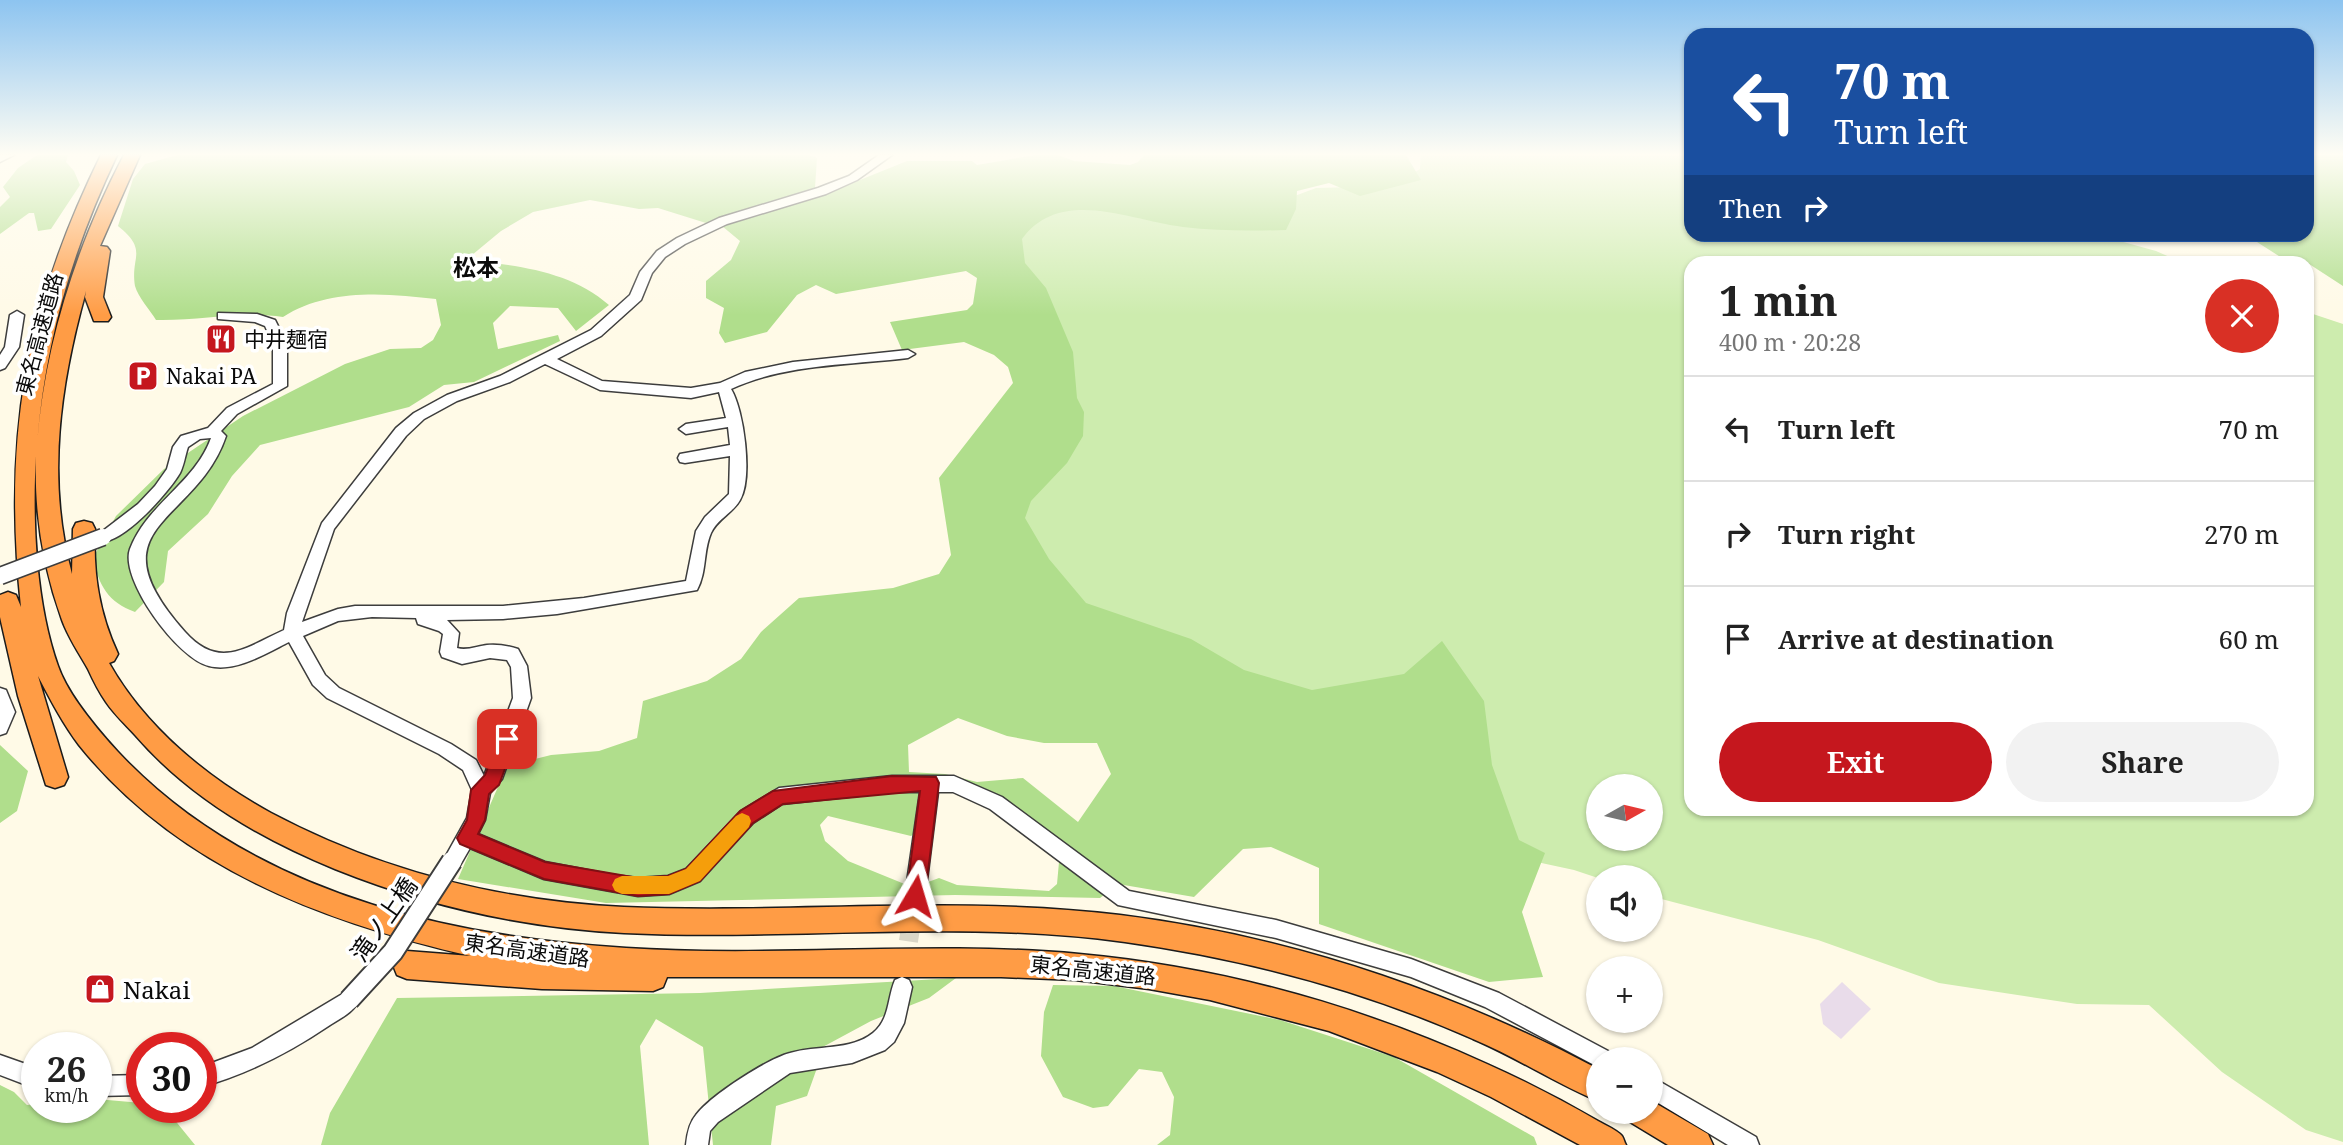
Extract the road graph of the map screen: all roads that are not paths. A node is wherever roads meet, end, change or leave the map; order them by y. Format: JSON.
{"nodes":[{"id":1,"x":88,"y":208,"type":"edge"},
{"id":2,"x":103,"y":208,"type":"edge"},
{"id":3,"x":107,"y":208,"type":"edge"},
{"id":4,"x":762,"y":208,"type":"edge"},
{"id":5,"x":17,"y":315,"type":"dead end"},
{"id":6,"x":223,"y":316,"type":"dead end"},
{"id":7,"x":101,"y":317,"type":"dead end"},
{"id":8,"x":908,"y":354,"type":"dead end"},
{"id":9,"x":546,"y":359,"type":"junction"},
{"id":10,"x":0,"y":365,"type":"edge"},
{"id":11,"x":723,"y":387,"type":"junction"},
{"id":12,"x":735,"y":421,"type":"junction"},
{"id":13,"x":686,"y":429,"type":"dead end"},
{"id":14,"x":15,"y":432,"type":"junction"},
{"id":15,"x":212,"y":432,"type":"junction"},
{"id":16,"x":736,"y":449,"type":"junction"},
{"id":17,"x":685,"y":458,"type":"dead end"},
{"id":18,"x":3,"y":493,"type":"dead end"},
{"id":19,"x":94,"y":533,"type":"junction"},
{"id":20,"x":3,"y":551,"type":"dead end"},
{"id":21,"x":0,"y":576,"type":"edge"},
{"id":22,"x":416,"y":613,"type":"junction"},
{"id":23,"x":292,"y":632,"type":"junction"},
{"id":24,"x":0,"y":695,"type":"edge"},
{"id":25,"x":0,"y":728,"type":"edge"},
{"id":26,"x":55,"y":777,"type":"dead end"},
{"id":27,"x":930,"y":783,"type":"junction"},
{"id":28,"x":481,"y":790,"type":"junction"},
{"id":29,"x":286,"y":835,"type":"junction"},
{"id":30,"x":467,"y":838,"type":"junction"},
{"id":31,"x":915,"y":896,"type":"tunnel mouth"},
{"id":32,"x":771,"y":964,"type":"junction"},
{"id":33,"x":407,"y":965,"type":"dead end"},
{"id":34,"x":902,"y":987,"type":"tunnel mouth"},
{"id":35,"x":1586,"y":1050,"type":"edge"},
{"id":36,"x":0,"y":1065,"type":"edge"},
{"id":37,"x":21,"y":1073,"type":"edge"},
{"id":38,"x":217,"y":1074,"type":"edge"},
{"id":39,"x":1586,"y":1080,"type":"edge"},
{"id":40,"x":1663,"y":1094,"type":"edge"},
{"id":41,"x":1662,"y":1124,"type":"edge"},
{"id":42,"x":697,"y":1145,"type":"edge"},
{"id":43,"x":1610,"y":1145,"type":"edge"},
{"id":44,"x":1697,"y":1145,"type":"edge"},
{"id":45,"x":1748,"y":1145,"type":"edge"}],
"edges":[{"from":1,"to":14,"type":"highway","name":"東名高速道路"},
{"from":2,"to":29,"type":"highway","name":"東名高速道路"},
{"from":3,"to":7,"type":"highway"},
{"from":4,"to":9,"type":"street"},
{"from":5,"to":10,"type":"street"},
{"from":6,"to":15,"type":"street"},
{"from":8,"to":11,"type":"street"},
{"from":9,"to":11,"type":"street"},
{"from":9,"to":23,"type":"street"},
{"from":11,"to":12,"type":"street"},
{"from":12,"to":13,"type":"street"},
{"from":12,"to":16,"type":"street"},
{"from":14,"to":18,"type":"highway"},
{"from":14,"to":32,"type":"highway","name":"東名高速道路"},
{"from":15,"to":19,"type":"street"},
{"from":15,"to":23,"type":"street"},
{"from":16,"to":17,"type":"street"},
{"from":16,"to":22,"type":"street"},
{"from":19,"to":21,"type":"street","bridge":true},
{"from":19,"to":29,"type":"highway"},
{"from":20,"to":26,"type":"highway"},
{"from":22,"to":23,"type":"street"},
{"from":22,"to":28,"type":"street"},
{"from":23,"to":28,"type":"street"},
{"from":24,"to":25,"type":"street"},
{"from":27,"to":30,"type":"street"},
{"from":27,"to":31,"type":"street"},
{"from":27,"to":35,"type":"street"},
{"from":28,"to":30,"type":"street","name":"滝ノ上橋"},
{"from":29,"to":39,"type":"highway","name":"東名高速道路"},
{"from":30,"to":38,"type":"street","name":"滝ノ上橋","bridge":true},
{"from":32,"to":33,"type":"highway"},
{"from":32,"to":43,"type":"highway","name":"東名高速道路"},
{"from":34,"to":42,"type":"street"},
{"from":36,"to":37,"type":"street"},
{"from":40,"to":45,"type":"street"},
{"from":41,"to":44,"type":"highway"}]}
